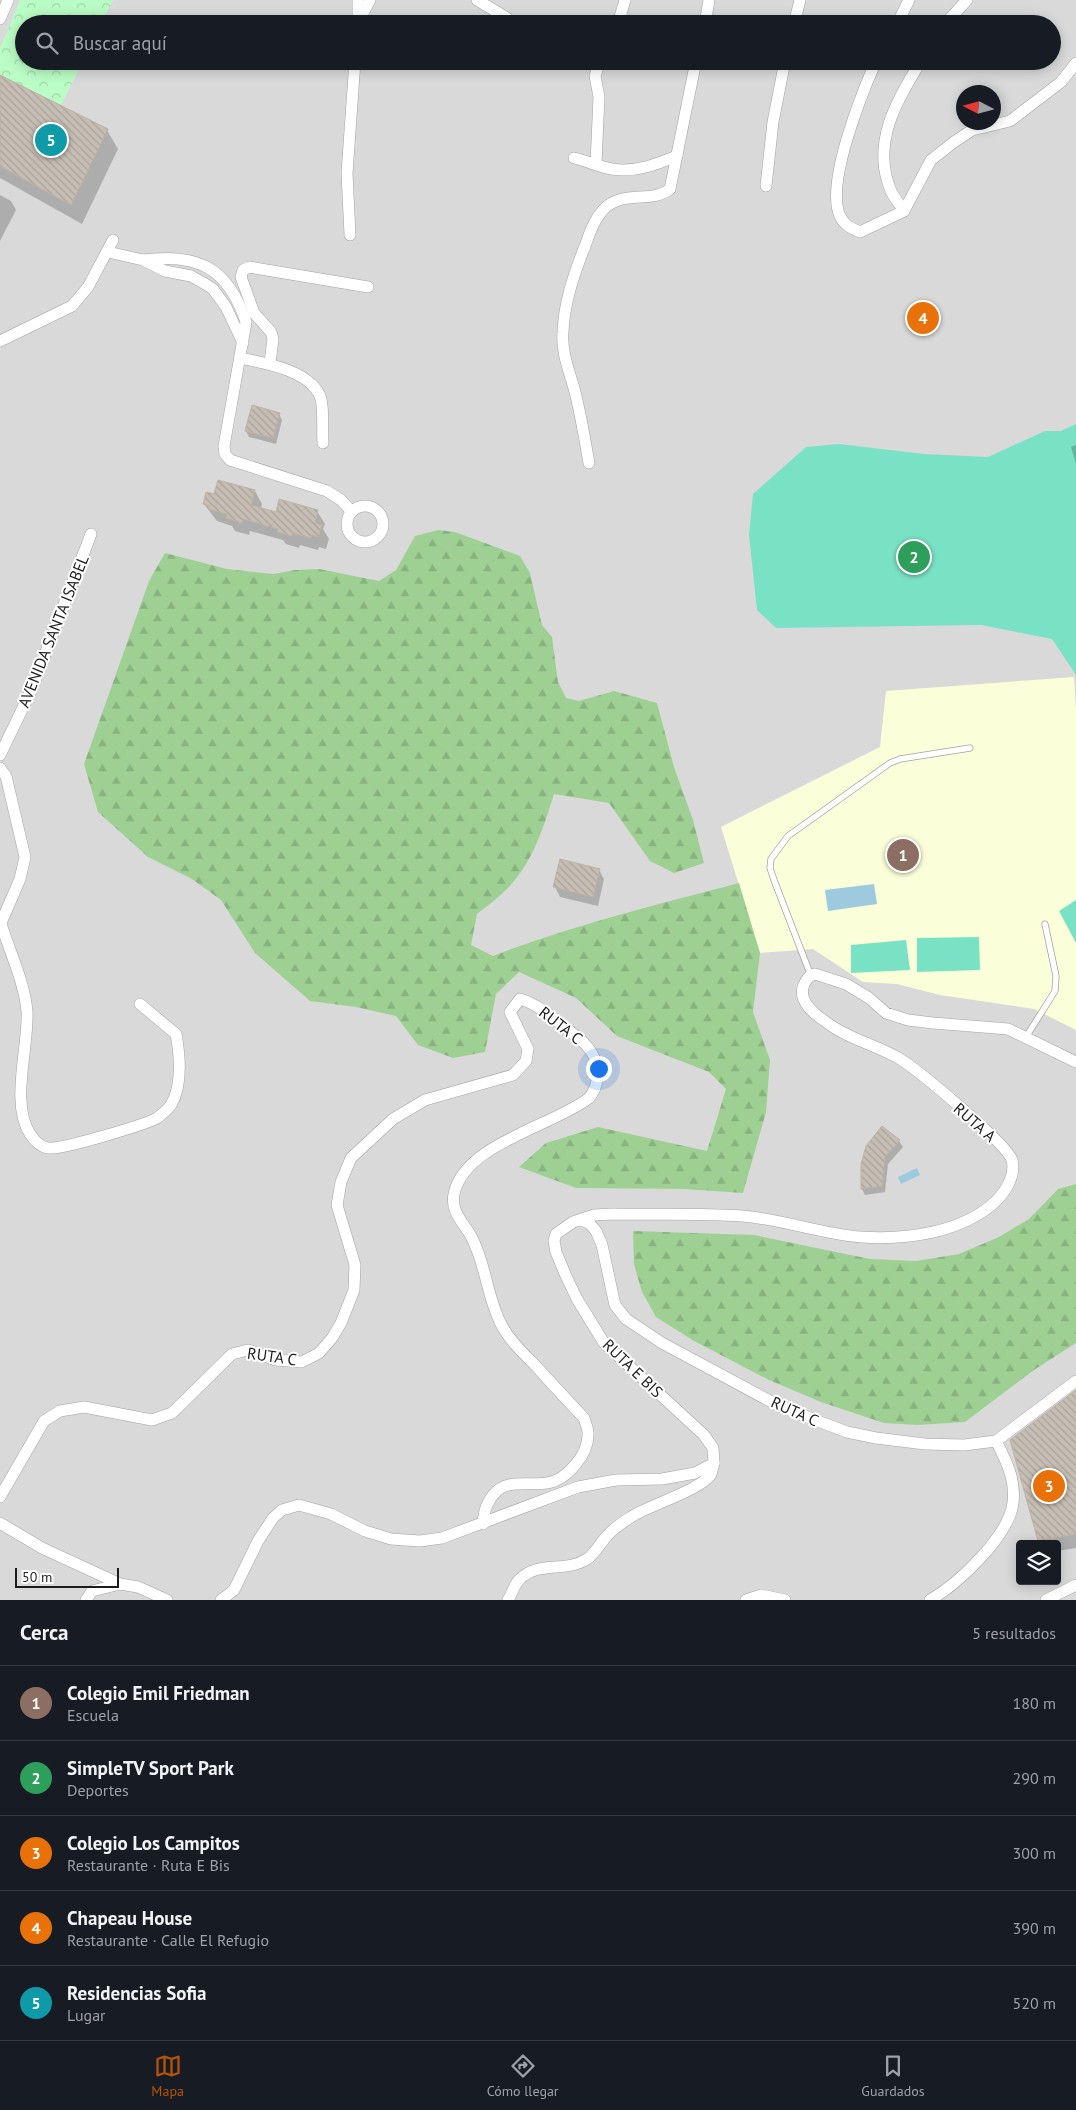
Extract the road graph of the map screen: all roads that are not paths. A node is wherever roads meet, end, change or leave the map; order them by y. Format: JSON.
{"nodes":[{"id":1,"x":8,"y":0,"type":"edge"},
{"id":2,"x":358,"y":0,"type":"edge"},
{"id":3,"x":370,"y":0,"type":"edge"},
{"id":4,"x":477,"y":0,"type":"edge"},
{"id":5,"x":625,"y":0,"type":"edge"},
{"id":6,"x":709,"y":0,"type":"edge"},
{"id":7,"x":800,"y":0,"type":"edge"},
{"id":8,"x":909,"y":0,"type":"edge"},
{"id":9,"x":967,"y":0,"type":"edge"},
{"id":10,"x":358,"y":15,"type":"edge"},
{"id":11,"x":362,"y":15,"type":"edge"},
{"id":12,"x":502,"y":15,"type":"edge"},
{"id":13,"x":621,"y":15,"type":"edge"},
{"id":14,"x":706,"y":15,"type":"edge"},
{"id":15,"x":796,"y":15,"type":"edge"},
{"id":16,"x":902,"y":15,"type":"edge"},
{"id":17,"x":953,"y":15,"type":"edge"},
{"id":18,"x":0,"y":19,"type":"edge"},
{"id":19,"x":1076,"y":64,"type":"edge"},
{"id":20,"x":354,"y":70,"type":"edge"},
{"id":21,"x":597,"y":70,"type":"edge"},
{"id":22,"x":694,"y":70,"type":"edge"},
{"id":23,"x":783,"y":70,"type":"edge"},
{"id":24,"x":872,"y":70,"type":"edge"},
{"id":25,"x":916,"y":70,"type":"edge"},
{"id":26,"x":677,"y":156,"type":"junction"},
{"id":27,"x":574,"y":158,"type":"dead end"},
{"id":28,"x":596,"y":163,"type":"junction"},
{"id":29,"x":766,"y":186,"type":"dead end"},
{"id":30,"x":904,"y":211,"type":"junction"},
{"id":31,"x":350,"y":235,"type":"dead end"},
{"id":32,"x":113,"y":240,"type":"dead end"},
{"id":33,"x":108,"y":252,"type":"junction"},
{"id":34,"x":143,"y":260,"type":"junction"},
{"id":35,"x":225,"y":279,"type":"junction"},
{"id":36,"x":368,"y":287,"type":"dead end"},
{"id":37,"x":213,"y":289,"type":"junction"},
{"id":38,"x":0,"y":342,"type":"edge"},
{"id":39,"x":243,"y":343,"type":"junction"},
{"id":40,"x":240,"y":358,"type":"junction"},
{"id":41,"x":270,"y":363,"type":"junction"},
{"id":42,"x":323,"y":443,"type":"dead end"},
{"id":43,"x":589,"y":464,"type":"dead end"},
{"id":44,"x":352,"y":512,"type":"dead end"},
{"id":45,"x":91,"y":534,"type":"dead end"},
{"id":46,"x":970,"y":748,"type":"dead end"},
{"id":47,"x":0,"y":755,"type":"edge"},
{"id":48,"x":0,"y":768,"type":"edge"},
{"id":49,"x":1045,"y":924,"type":"dead end"},
{"id":50,"x":0,"y":925,"type":"edge"},
{"id":51,"x":811,"y":976,"type":"junction"},
{"id":52,"x":140,"y":1004,"type":"dead end"},
{"id":53,"x":1026,"y":1037,"type":"junction"},
{"id":54,"x":1076,"y":1062,"type":"edge"},
{"id":55,"x":581,"y":1220,"type":"junction"},
{"id":56,"x":1076,"y":1381,"type":"edge"},
{"id":57,"x":996,"y":1441,"type":"junction"},
{"id":58,"x":714,"y":1463,"type":"junction"},
{"id":59,"x":0,"y":1497,"type":"edge"},
{"id":60,"x":0,"y":1523,"type":"edge"},
{"id":61,"x":483,"y":1524,"type":"junction"},
{"id":62,"x":120,"y":1584,"type":"junction"},
{"id":63,"x":1076,"y":1585,"type":"edge"},
{"id":64,"x":86,"y":1600,"type":"edge"},
{"id":65,"x":167,"y":1600,"type":"edge"},
{"id":66,"x":221,"y":1600,"type":"edge"},
{"id":67,"x":508,"y":1600,"type":"edge"},
{"id":68,"x":746,"y":1600,"type":"edge"},
{"id":69,"x":785,"y":1600,"type":"edge"},
{"id":70,"x":930,"y":1600,"type":"edge"},
{"id":71,"x":1046,"y":1600,"type":"edge"}],
"edges":[{"from":1,"to":18,"type":"street"},
{"from":2,"to":10,"type":"street"},
{"from":3,"to":11,"type":"street"},
{"from":4,"to":12,"type":"street"},
{"from":5,"to":13,"type":"street"},
{"from":6,"to":14,"type":"street"},
{"from":7,"to":15,"type":"street"},
{"from":8,"to":16,"type":"street"},
{"from":9,"to":17,"type":"street"},
{"from":19,"to":30,"type":"street"},
{"from":20,"to":31,"type":"street"},
{"from":21,"to":28,"type":"street"},
{"from":22,"to":26,"type":"street"},
{"from":23,"to":29,"type":"street"},
{"from":24,"to":30,"type":"street"},
{"from":25,"to":30,"type":"street"},
{"from":26,"to":28,"type":"street"},
{"from":26,"to":43,"type":"street"},
{"from":27,"to":28,"type":"street"},
{"from":32,"to":33,"type":"street"},
{"from":33,"to":34,"type":"street"},
{"from":33,"to":38,"type":"street"},
{"from":34,"to":35,"type":"street"},
{"from":34,"to":37,"type":"street"},
{"from":35,"to":37,"type":"street"},
{"from":35,"to":39,"type":"street"},
{"from":36,"to":41,"type":"street"},
{"from":37,"to":39,"type":"street"},
{"from":39,"to":40,"type":"street"},
{"from":40,"to":41,"type":"street"},
{"from":40,"to":44,"type":"street"},
{"from":41,"to":42,"type":"street"},
{"from":45,"to":47,"type":"street","name":"AVENIDA SANTA ISABEL"},
{"from":46,"to":51,"type":"lane"},
{"from":48,"to":50,"type":"street"},
{"from":49,"to":53,"type":"lane"},
{"from":50,"to":52,"type":"street"},
{"from":51,"to":53,"type":"street"},
{"from":51,"to":55,"type":"street","name":"RUTA A"},
{"from":53,"to":54,"type":"street"},
{"from":55,"to":57,"type":"street","name":"RUTA C"},
{"from":55,"to":58,"type":"street","name":"RUTA E BIS"},
{"from":56,"to":57,"type":"street"},
{"from":57,"to":70,"type":"street"},
{"from":58,"to":61,"type":"street"},
{"from":58,"to":67,"type":"street"},
{"from":59,"to":61,"type":"street","name":"RUTA C"},
{"from":60,"to":62,"type":"street"},
{"from":61,"to":66,"type":"street"},
{"from":62,"to":64,"type":"street"},
{"from":62,"to":65,"type":"street"},
{"from":63,"to":71,"type":"street"},
{"from":68,"to":69,"type":"street"}]}
